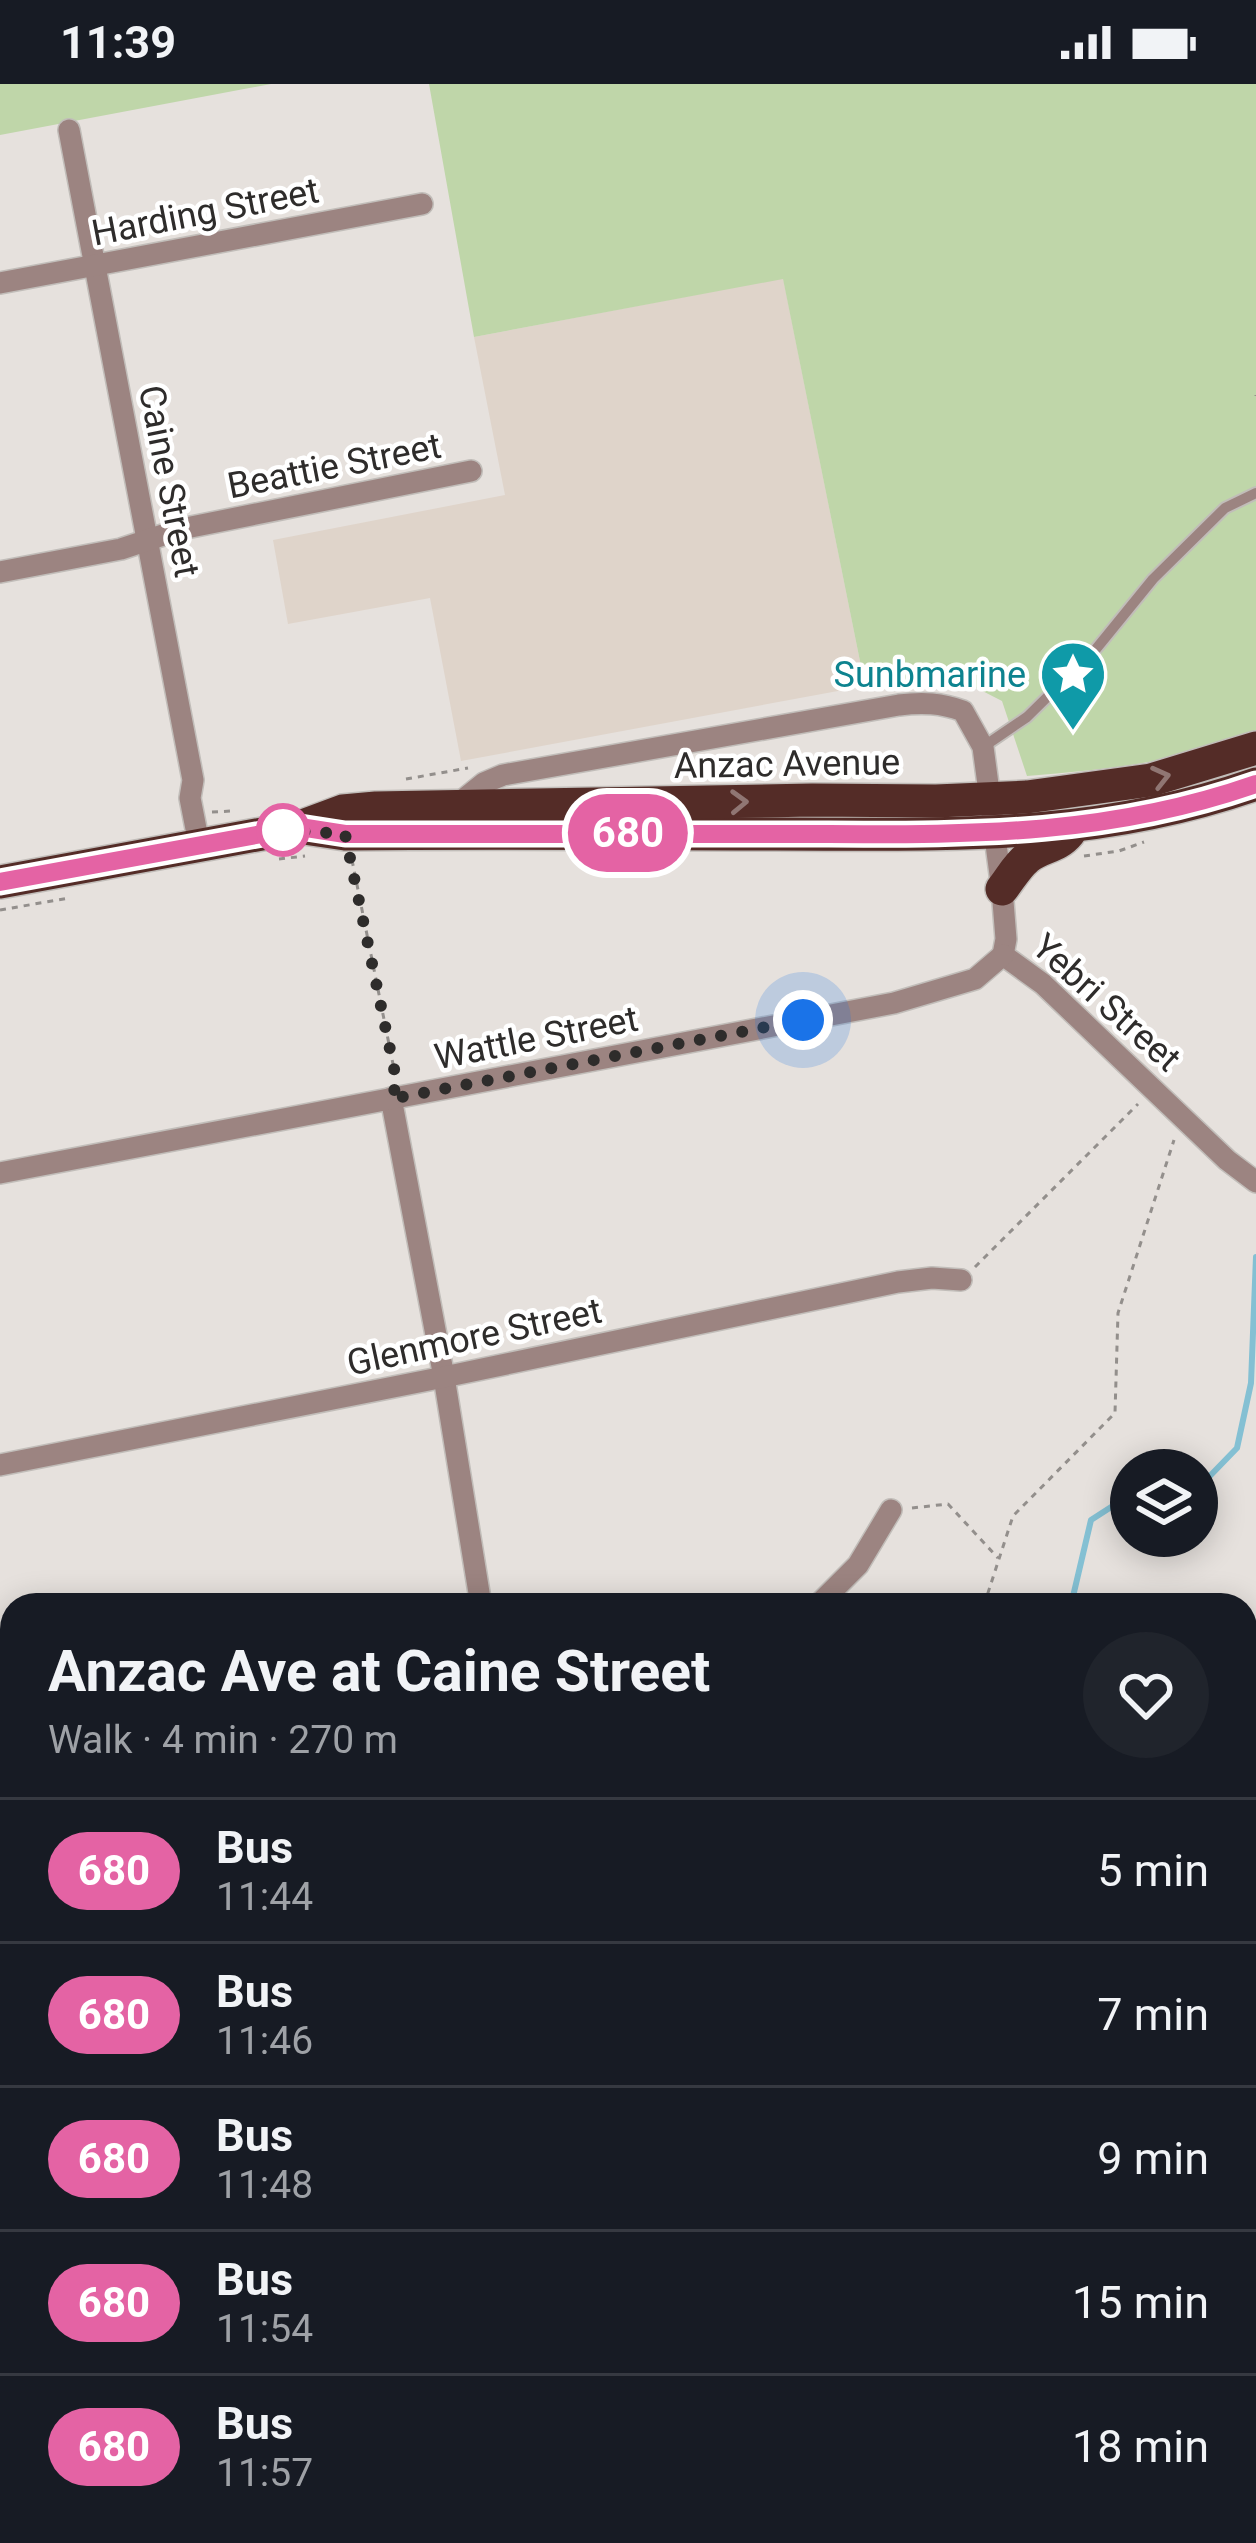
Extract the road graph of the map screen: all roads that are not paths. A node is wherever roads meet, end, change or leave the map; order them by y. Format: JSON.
{"nodes":[{"id":1,"x":69,"y":130,"type":"dead end"},
{"id":2,"x":422,"y":204,"type":"dead end"},
{"id":3,"x":96,"y":265,"type":"junction"},
{"id":4,"x":0,"y":283,"type":"edge"},
{"id":5,"x":470,"y":471,"type":"dead end"},
{"id":6,"x":1256,"y":493,"type":"edge"},
{"id":7,"x":148,"y":539,"type":"junction"},
{"id":8,"x":0,"y":572,"type":"edge"},
{"id":9,"x":983,"y":747,"type":"junction"},
{"id":10,"x":1256,"y":748,"type":"edge"},
{"id":11,"x":1256,"y":784,"type":"edge"},
{"id":12,"x":454,"y":807,"type":"junction"},
{"id":13,"x":992,"y":816,"type":"junction"},
{"id":14,"x":300,"y":827,"type":"junction"},
{"id":15,"x":1073,"y":827,"type":"junction"},
{"id":16,"x":199,"y":844,"type":"junction"},
{"id":17,"x":0,"y":883,"type":"edge"},
{"id":18,"x":1002,"y":889,"type":"junction"},
{"id":19,"x":1003,"y":955,"type":"junction"},
{"id":20,"x":391,"y":1099,"type":"junction"},
{"id":21,"x":0,"y":1173,"type":"edge"},
{"id":22,"x":1256,"y":1182,"type":"edge"},
{"id":23,"x":961,"y":1280,"type":"road end"},
{"id":24,"x":444,"y":1377,"type":"junction"},
{"id":25,"x":0,"y":1465,"type":"edge"},
{"id":26,"x":891,"y":1510,"type":"road end"},
{"id":27,"x":479,"y":1593,"type":"edge"},
{"id":28,"x":830,"y":1593,"type":"edge"}],
"edges":[{"from":1,"to":3,"type":"street","name":"Caine Street"},
{"from":2,"to":3,"type":"street","name":"Harding Street"},
{"from":3,"to":4,"type":"street","name":"Harding Street"},
{"from":3,"to":7,"type":"street","name":"Caine Street"},
{"from":5,"to":7,"type":"street","name":"Beattie Street"},
{"from":6,"to":9,"type":"lane"},
{"from":7,"to":8,"type":"street","name":"Beattie Street"},
{"from":7,"to":16,"type":"street","name":"Caine Street"},
{"from":9,"to":12,"type":"street"},
{"from":9,"to":13,"type":"street","name":"Yebri Street"},
{"from":13,"to":10,"type":"highway","name":"Anzac Avenue","one_way":true},
{"from":11,"to":15,"type":"highway","name":"Anzac Avenue"},
{"from":12,"to":13,"type":"highway","name":"Anzac Avenue","one_way":true},
{"from":12,"to":14,"type":"highway","name":"Anzac Avenue"},
{"from":13,"to":14,"type":"highway","name":"Anzac Avenue"},
{"from":13,"to":15,"type":"highway","name":"Anzac Avenue"},
{"from":13,"to":18,"type":"street","name":"Yebri Street"},
{"from":14,"to":16,"type":"highway","name":"Anzac Avenue"},
{"from":15,"to":18,"type":"highway"},
{"from":16,"to":17,"type":"highway","name":"Anzac Avenue"},
{"from":18,"to":19,"type":"street","name":"Yebri Street"},
{"from":19,"to":20,"type":"street","name":"Wattle Street"},
{"from":19,"to":22,"type":"street","name":"Yebri Street"},
{"from":20,"to":21,"type":"street","name":"Wattle Street"},
{"from":20,"to":24,"type":"street"},
{"from":23,"to":24,"type":"street","name":"Glenmore Street"},
{"from":24,"to":25,"type":"street","name":"Glenmore Street"},
{"from":24,"to":27,"type":"street"},
{"from":26,"to":28,"type":"street"}]}
